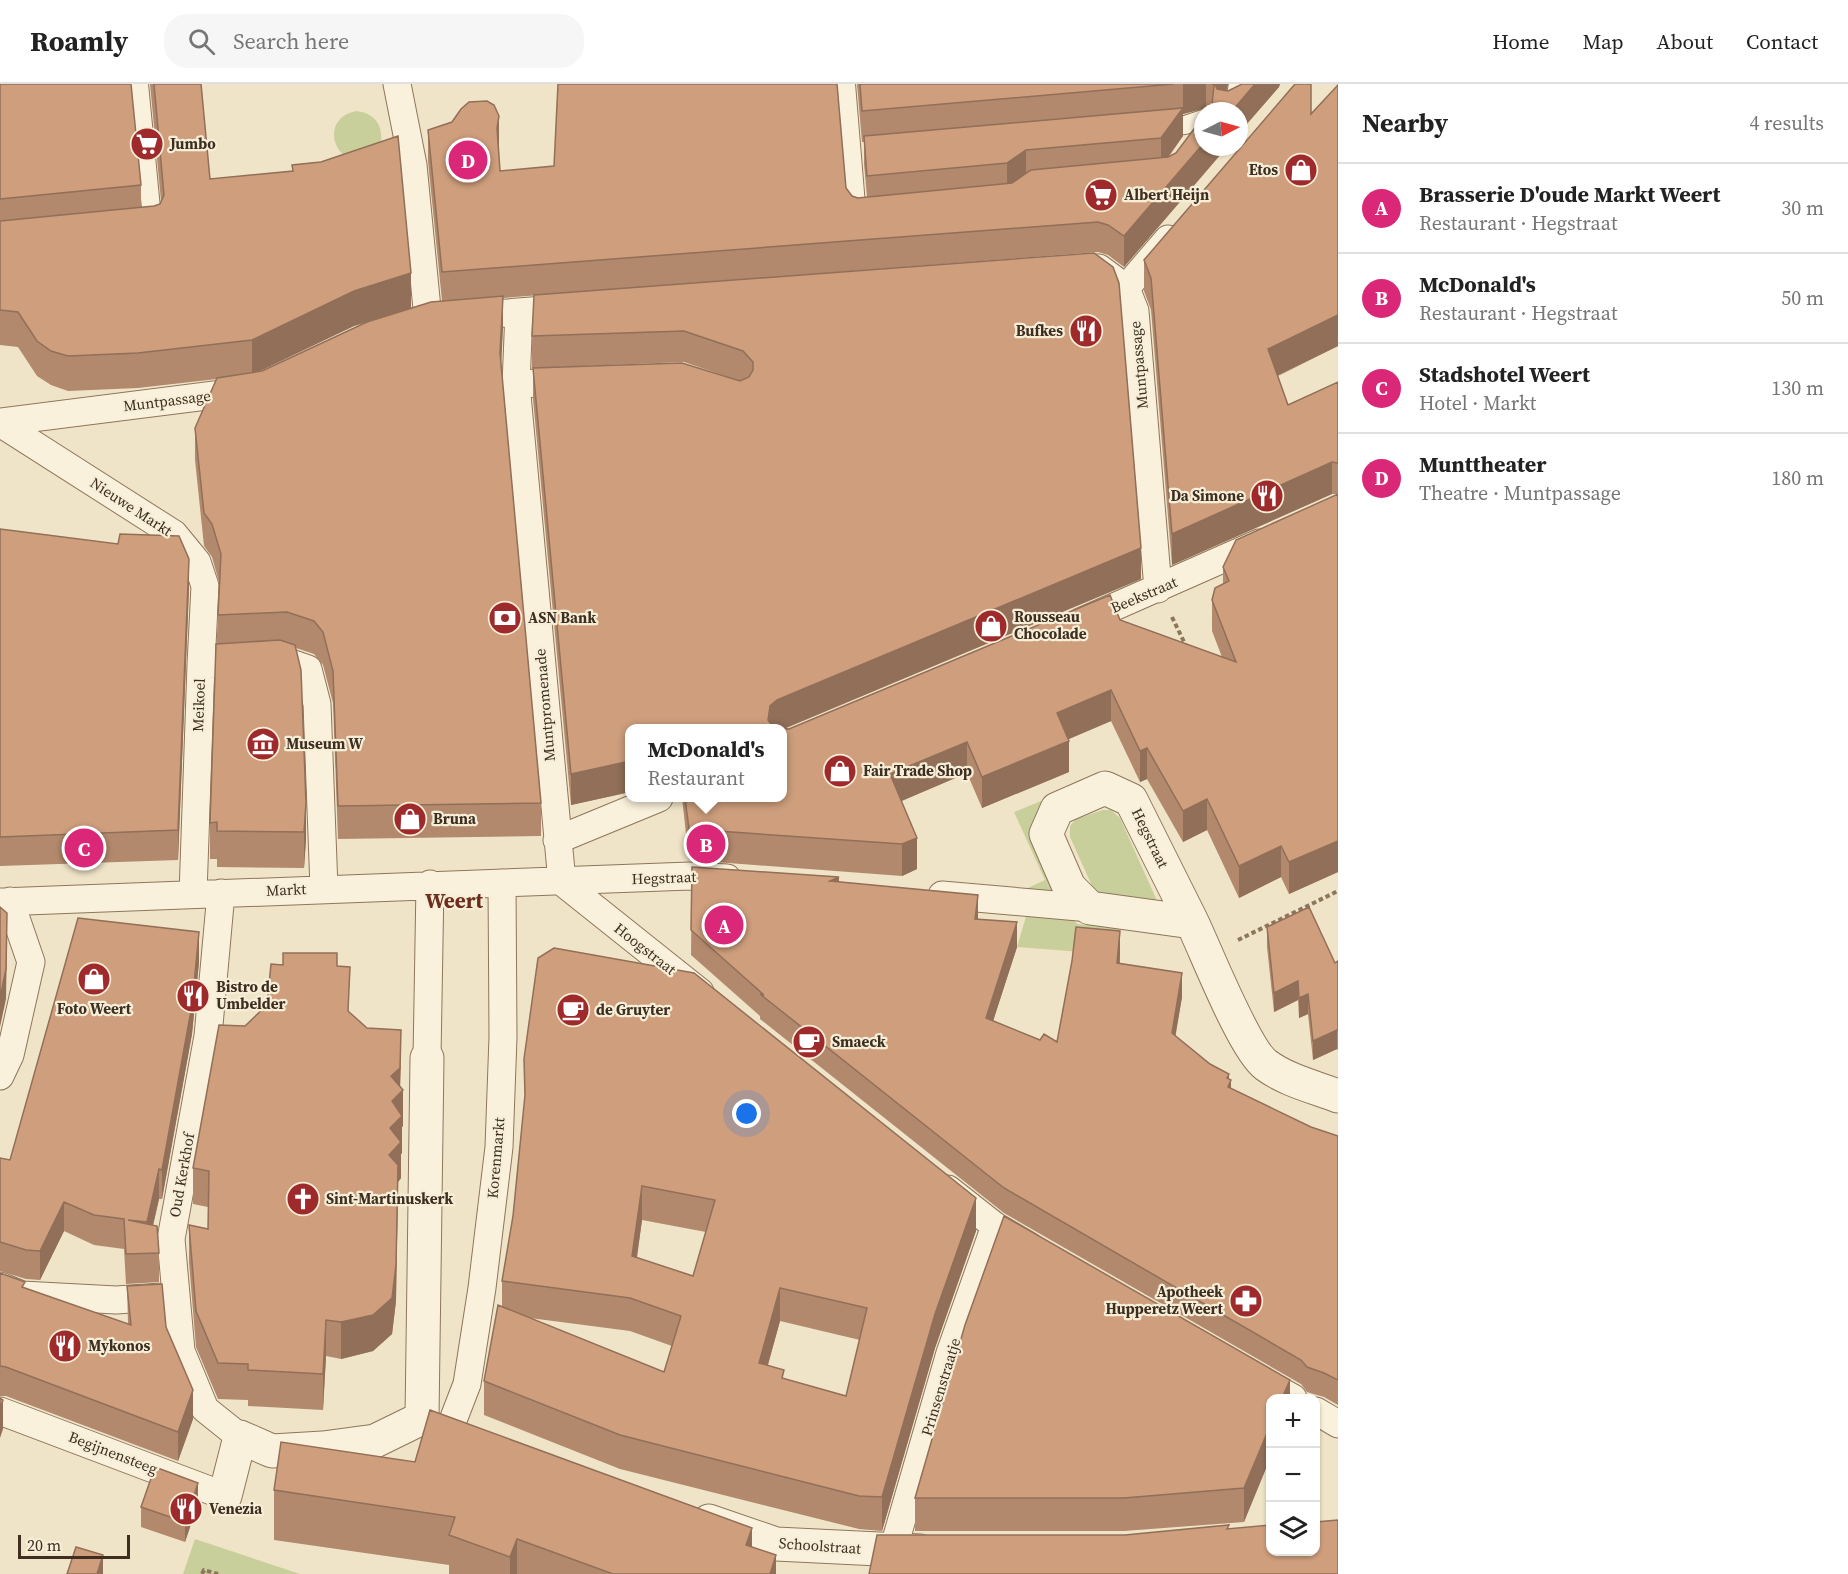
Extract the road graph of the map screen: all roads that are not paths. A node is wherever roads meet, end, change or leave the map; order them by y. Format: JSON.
{"nodes":[{"id":1,"x":139,"y":84,"type":"edge"},
{"id":2,"x":397,"y":84,"type":"edge"},
{"id":3,"x":846,"y":84,"type":"edge"},
{"id":4,"x":1238,"y":84,"type":"edge"},
{"id":5,"x":1235,"y":102,"type":"edge"},
{"id":6,"x":1194,"y":122,"type":"edge"},
{"id":7,"x":1138,"y":129,"type":"edge"},
{"id":8,"x":875,"y":152,"type":"edge"},
{"id":9,"x":851,"y":154,"type":"junction"},
{"id":10,"x":880,"y":215,"type":"edge"},
{"id":11,"x":1187,"y":218,"type":"edge"},
{"id":12,"x":130,"y":232,"type":"edge"},
{"id":13,"x":1063,"y":270,"type":"edge"},
{"id":14,"x":1126,"y":288,"type":"junction"},
{"id":15,"x":590,"y":306,"type":"edge"},
{"id":16,"x":519,"y":323,"type":"junction"},
{"id":17,"x":594,"y":381,"type":"edge"},
{"id":18,"x":516,"y":384,"type":"junction"},
{"id":19,"x":266,"y":385,"type":"edge"},
{"id":20,"x":0,"y":423,"type":"edge"},
{"id":21,"x":1285,"y":532,"type":"edge"},
{"id":22,"x":1158,"y":589,"type":"junction"},
{"id":23,"x":1059,"y":631,"type":"edge"},
{"id":24,"x":201,"y":665,"type":"junction"},
{"id":25,"x":648,"y":802,"type":"edge"},
{"id":26,"x":557,"y":840,"type":"junction"},
{"id":27,"x":750,"y":879,"type":"edge"},
{"id":28,"x":562,"y":882,"type":"junction"},
{"id":29,"x":502,"y":883,"type":"junction"},
{"id":30,"x":430,"y":884,"type":"junction"},
{"id":31,"x":324,"y":888,"type":"junction"},
{"id":32,"x":914,"y":892,"type":"edge"},
{"id":33,"x":221,"y":893,"type":"junction"},
{"id":34,"x":193,"y":894,"type":"junction"},
{"id":35,"x":5,"y":901,"type":"edge"},
{"id":36,"x":1090,"y":908,"type":"junction"},
{"id":37,"x":1191,"y":922,"type":"junction"},
{"id":38,"x":719,"y":1007,"type":"edge"},
{"id":39,"x":427,"y":1058,"type":"joint"},
{"id":40,"x":0,"y":1076,"type":"edge"},
{"id":41,"x":1338,"y":1096,"type":"edge"},
{"id":42,"x":925,"y":1171,"type":"edge"},
{"id":43,"x":995,"y":1226,"type":"junction"},
{"id":44,"x":1056,"y":1262,"type":"edge"},
{"id":45,"x":0,"y":1286,"type":"edge"},
{"id":46,"x":176,"y":1297,"type":"junction"},
{"id":47,"x":1238,"y":1367,"type":"edge"},
{"id":48,"x":1286,"y":1394,"type":"edge"},
{"id":49,"x":0,"y":1411,"type":"edge"},
{"id":50,"x":1320,"y":1413,"type":"edge"},
{"id":51,"x":436,"y":1423,"type":"junction"},
{"id":52,"x":1338,"y":1424,"type":"edge"},
{"id":53,"x":240,"y":1437,"type":"junction"},
{"id":54,"x":484,"y":1440,"type":"edge"},
{"id":55,"x":225,"y":1496,"type":"joint"},
{"id":56,"x":686,"y":1512,"type":"edge"},
{"id":57,"x":893,"y":1550,"type":"junction"},
{"id":58,"x":953,"y":1551,"type":"edge"},
{"id":59,"x":849,"y":1561,"type":"edge"}],
"edges":[{"from":1,"to":12,"type":"lane"},
{"from":2,"to":16,"type":"street"},
{"from":3,"to":9,"type":"lane"},
{"from":4,"to":5,"type":"lane"},
{"from":6,"to":7,"type":"lane"},
{"from":8,"to":9,"type":"lane"},
{"from":9,"to":10,"type":"lane"},
{"from":11,"to":14,"type":"street"},
{"from":13,"to":14,"type":"street"},
{"from":14,"to":22,"type":"street","name":"Muntpassage"},
{"from":15,"to":16,"type":"street"},
{"from":16,"to":18,"type":"street","name":"Muntpromenade"},
{"from":17,"to":18,"type":"street"},
{"from":18,"to":26,"type":"street","name":"Muntpromenade"},
{"from":19,"to":20,"type":"street","name":"Muntpassage"},
{"from":20,"to":24,"type":"street","name":"Nieuwe Markt"},
{"from":21,"to":22,"type":"street","name":"Beekstraat"},
{"from":22,"to":23,"type":"street","name":"Beekstraat"},
{"from":24,"to":31,"type":"street","name":"Meikoel"},
{"from":24,"to":34,"type":"street","name":"Meikoel"},
{"from":25,"to":26,"type":"street"},
{"from":26,"to":28,"type":"street","name":"Muntpromenade"},
{"from":27,"to":28,"type":"street","name":"Hegstraat"},
{"from":28,"to":29,"type":"street","name":"Markt"},
{"from":28,"to":38,"type":"street","name":"Hoogstraat"},
{"from":29,"to":30,"type":"street","name":"Markt"},
{"from":29,"to":51,"type":"street","name":"Korenmarkt"},
{"from":30,"to":31,"type":"street","name":"Markt"},
{"from":30,"to":39,"type":"street"},
{"from":31,"to":33,"type":"street","name":"Markt"},
{"from":32,"to":36,"type":"street"},
{"from":33,"to":34,"type":"street","name":"Markt"},
{"from":33,"to":46,"type":"street","name":"Oud Kerkhof"},
{"from":34,"to":35,"type":"street","name":"Markt"},
{"from":35,"to":40,"type":"street"},
{"from":36,"to":37,"type":"street"},
{"from":36,"to":37,"type":"street","name":"Hegstraat"},
{"from":37,"to":41,"type":"street","name":"Hegstraat"},
{"from":39,"to":51,"type":"street"},
{"from":42,"to":43,"type":"street"},
{"from":43,"to":44,"type":"street"},
{"from":43,"to":57,"type":"street","name":"Prinsenstraatje"},
{"from":45,"to":46,"type":"street"},
{"from":46,"to":53,"type":"street","name":"Oud Kerkhof"},
{"from":47,"to":48,"type":"street"},
{"from":49,"to":55,"type":"street","name":"Begijnensteeg"},
{"from":50,"to":52,"type":"street"},
{"from":51,"to":53,"type":"street"},
{"from":51,"to":54,"type":"street"},
{"from":53,"to":55,"type":"street","name":"Begijnensteeg"},
{"from":56,"to":59,"type":"street","name":"Schoolstraat"},
{"from":57,"to":58,"type":"street","name":"Schoolstraat"},
{"from":57,"to":59,"type":"street","name":"Schoolstraat"}]}
